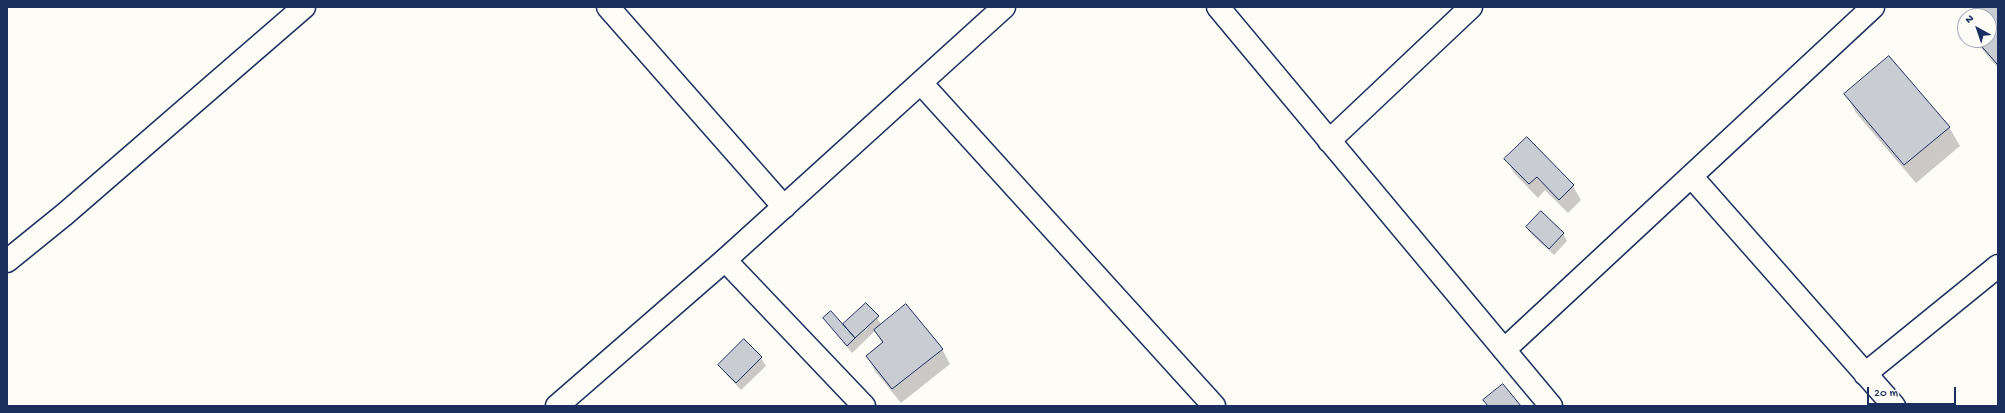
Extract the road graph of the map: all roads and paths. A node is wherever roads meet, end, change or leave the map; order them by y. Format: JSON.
{"nodes":[{"id":1,"x":304,"y":7,"type":"edge"},
{"id":2,"x":608,"y":7,"type":"edge"},
{"id":3,"x":1004,"y":7,"type":"edge"},
{"id":4,"x":1218,"y":7,"type":"edge"},
{"id":5,"x":1471,"y":7,"type":"edge"},
{"id":6,"x":1872,"y":7,"type":"edge"},
{"id":7,"x":921,"y":83,"type":"junction"},
{"id":8,"x":1329,"y":141,"type":"junction"},
{"id":9,"x":1691,"y":176,"type":"junction"},
{"id":10,"x":784,"y":207,"type":"junction"},
{"id":11,"x":725,"y":260,"type":"junction"},
{"id":12,"x":7,"y":261,"type":"edge"},
{"id":13,"x":1998,"y":266,"type":"edge"},
{"id":14,"x":1504,"y":350,"type":"junction"},
{"id":15,"x":1865,"y":374,"type":"junction"},
{"id":16,"x":557,"y":406,"type":"edge"},
{"id":17,"x":864,"y":406,"type":"edge"},
{"id":18,"x":1214,"y":406,"type":"edge"},
{"id":19,"x":1551,"y":406,"type":"edge"},
{"id":20,"x":1894,"y":406,"type":"edge"}],
"edges":[{"from":1,"to":12,"type":"street"},
{"from":2,"to":10,"type":"street"},
{"from":3,"to":7,"type":"street"},
{"from":4,"to":8,"type":"street"},
{"from":5,"to":8,"type":"street"},
{"from":6,"to":9,"type":"street"},
{"from":7,"to":10,"type":"street"},
{"from":7,"to":18,"type":"street"},
{"from":8,"to":14,"type":"street"},
{"from":9,"to":14,"type":"street"},
{"from":9,"to":15,"type":"street"},
{"from":10,"to":11,"type":"street"},
{"from":11,"to":16,"type":"street"},
{"from":11,"to":17,"type":"street"},
{"from":13,"to":15,"type":"street"},
{"from":14,"to":19,"type":"street"},
{"from":15,"to":20,"type":"street"}]}
